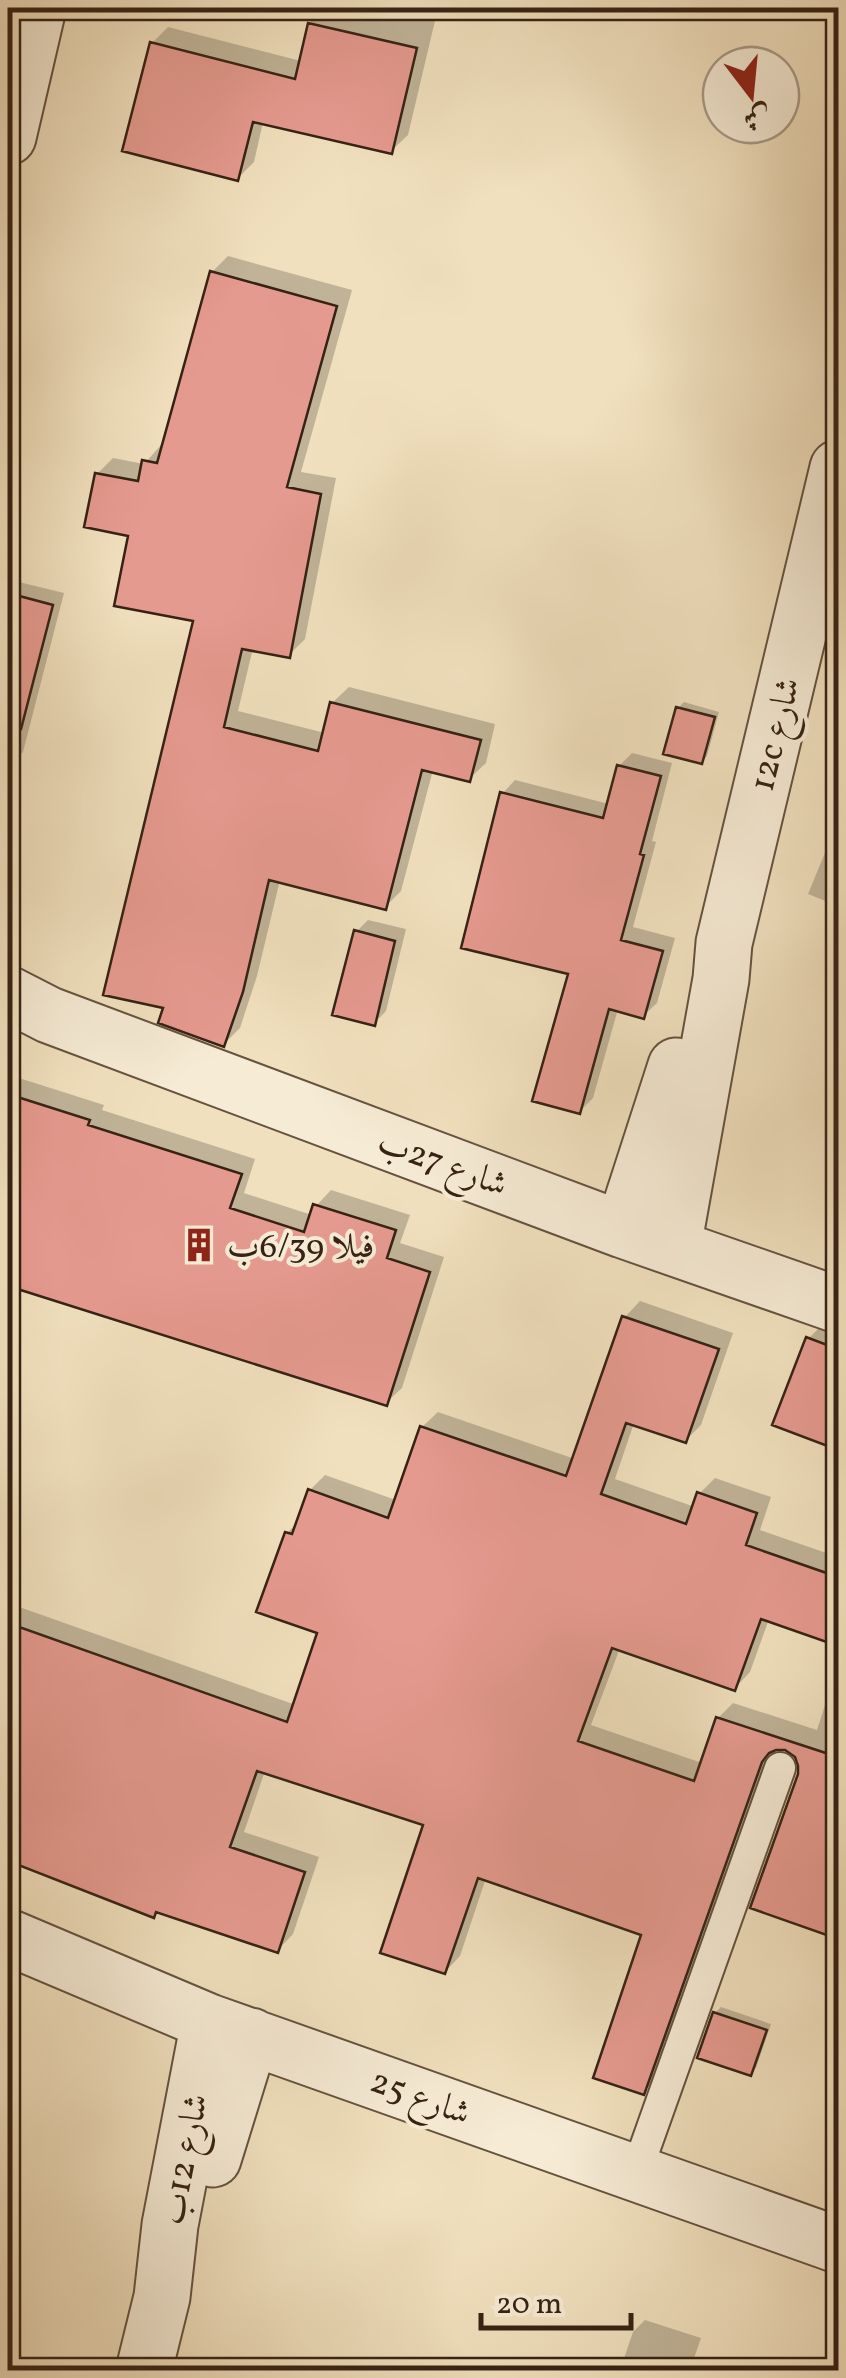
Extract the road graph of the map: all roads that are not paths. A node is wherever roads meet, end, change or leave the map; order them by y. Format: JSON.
{"nodes":[{"id":1,"x":38,"y":8,"type":"edge"},
{"id":2,"x":8,"y":137,"type":"edge"},
{"id":3,"x":838,"y":468,"type":"edge"},
{"id":4,"x":21,"y":1006,"type":"edge"},
{"id":5,"x":648,"y":1238,"type":"junction"},
{"id":6,"x":838,"y":1305,"type":"edge"},
{"id":7,"x":780,"y":1768,"type":"dead end"},
{"id":8,"x":8,"y":1937,"type":"edge"},
{"id":9,"x":230,"y":2029,"type":"junction"},
{"id":10,"x":636,"y":2173,"type":"junction"},
{"id":11,"x":838,"y":2244,"type":"edge"},
{"id":12,"x":144,"y":2370,"type":"edge"}],
"edges":[{"from":1,"to":2,"type":"street"},
{"from":3,"to":5,"type":"street","name":"12c شارع"},
{"from":4,"to":5,"type":"street","name":"شارع 27ب"},
{"from":5,"to":6,"type":"street","name":"شارع 27ب"},
{"from":7,"to":10,"type":"lane"},
{"from":8,"to":9,"type":"street","name":"شارع 25"},
{"from":9,"to":10,"type":"street","name":"شارع 25"},
{"from":9,"to":12,"type":"street","name":"شارع 12ب"},
{"from":10,"to":11,"type":"street","name":"شارع 25"}]}
